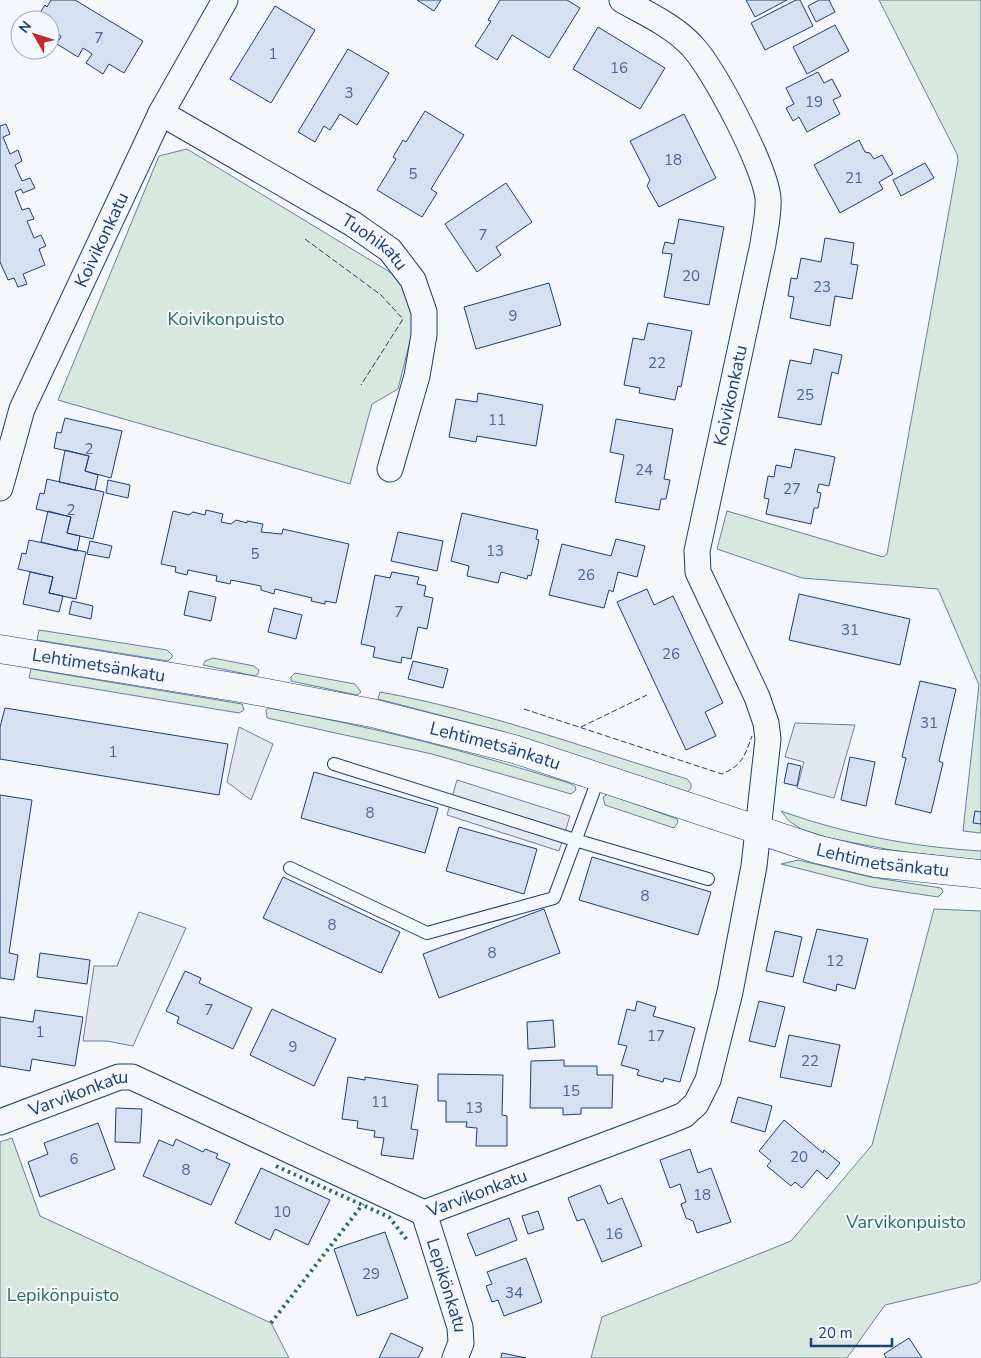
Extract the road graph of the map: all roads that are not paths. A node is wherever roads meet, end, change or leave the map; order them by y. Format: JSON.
{"nodes":[{"id":1,"x":225,"y":0,"type":"edge"},
{"id":2,"x":622,"y":0,"type":"edge"},
{"id":3,"x":161,"y":113,"type":"junction"},
{"id":4,"x":390,"y":469,"type":"dead end"},
{"id":5,"x":0,"y":488,"type":"edge"},
{"id":6,"x":0,"y":648,"type":"edge"},
{"id":7,"x":334,"y":764,"type":"dead end"},
{"id":8,"x":599,"y":777,"type":"junction"},
{"id":9,"x":757,"y":831,"type":"junction"},
{"id":10,"x":576,"y":840,"type":"junction"},
{"id":11,"x":290,"y":868,"type":"dead end"},
{"id":12,"x":981,"y":874,"type":"edge"},
{"id":13,"x":708,"y":879,"type":"dead end"},
{"id":14,"x":0,"y":1122,"type":"edge"},
{"id":15,"x":424,"y":1212,"type":"junction"},
{"id":16,"x":455,"y":1358,"type":"edge"}],
"edges":[{"from":1,"to":3,"type":"street","name":"Koivikonkatu"},
{"from":2,"to":9,"type":"street","name":"Koivikonkatu"},
{"from":3,"to":4,"type":"street","name":"Tuohikatu"},
{"from":3,"to":5,"type":"street","name":"Koivikonkatu"},
{"from":6,"to":8,"type":"street","name":"Lehtimetsänkatu"},
{"from":7,"to":10,"type":"lane"},
{"from":8,"to":9,"type":"street","name":"Lehtimetsänkatu"},
{"from":8,"to":10,"type":"lane"},
{"from":9,"to":12,"type":"street","name":"Lehtimetsänkatu"},
{"from":9,"to":15,"type":"street","name":"Varvikonkatu"},
{"from":10,"to":11,"type":"lane"},
{"from":10,"to":13,"type":"lane"},
{"from":14,"to":15,"type":"street","name":"Varvikonkatu"},
{"from":15,"to":16,"type":"street","name":"Lepikönkatu"}]}
